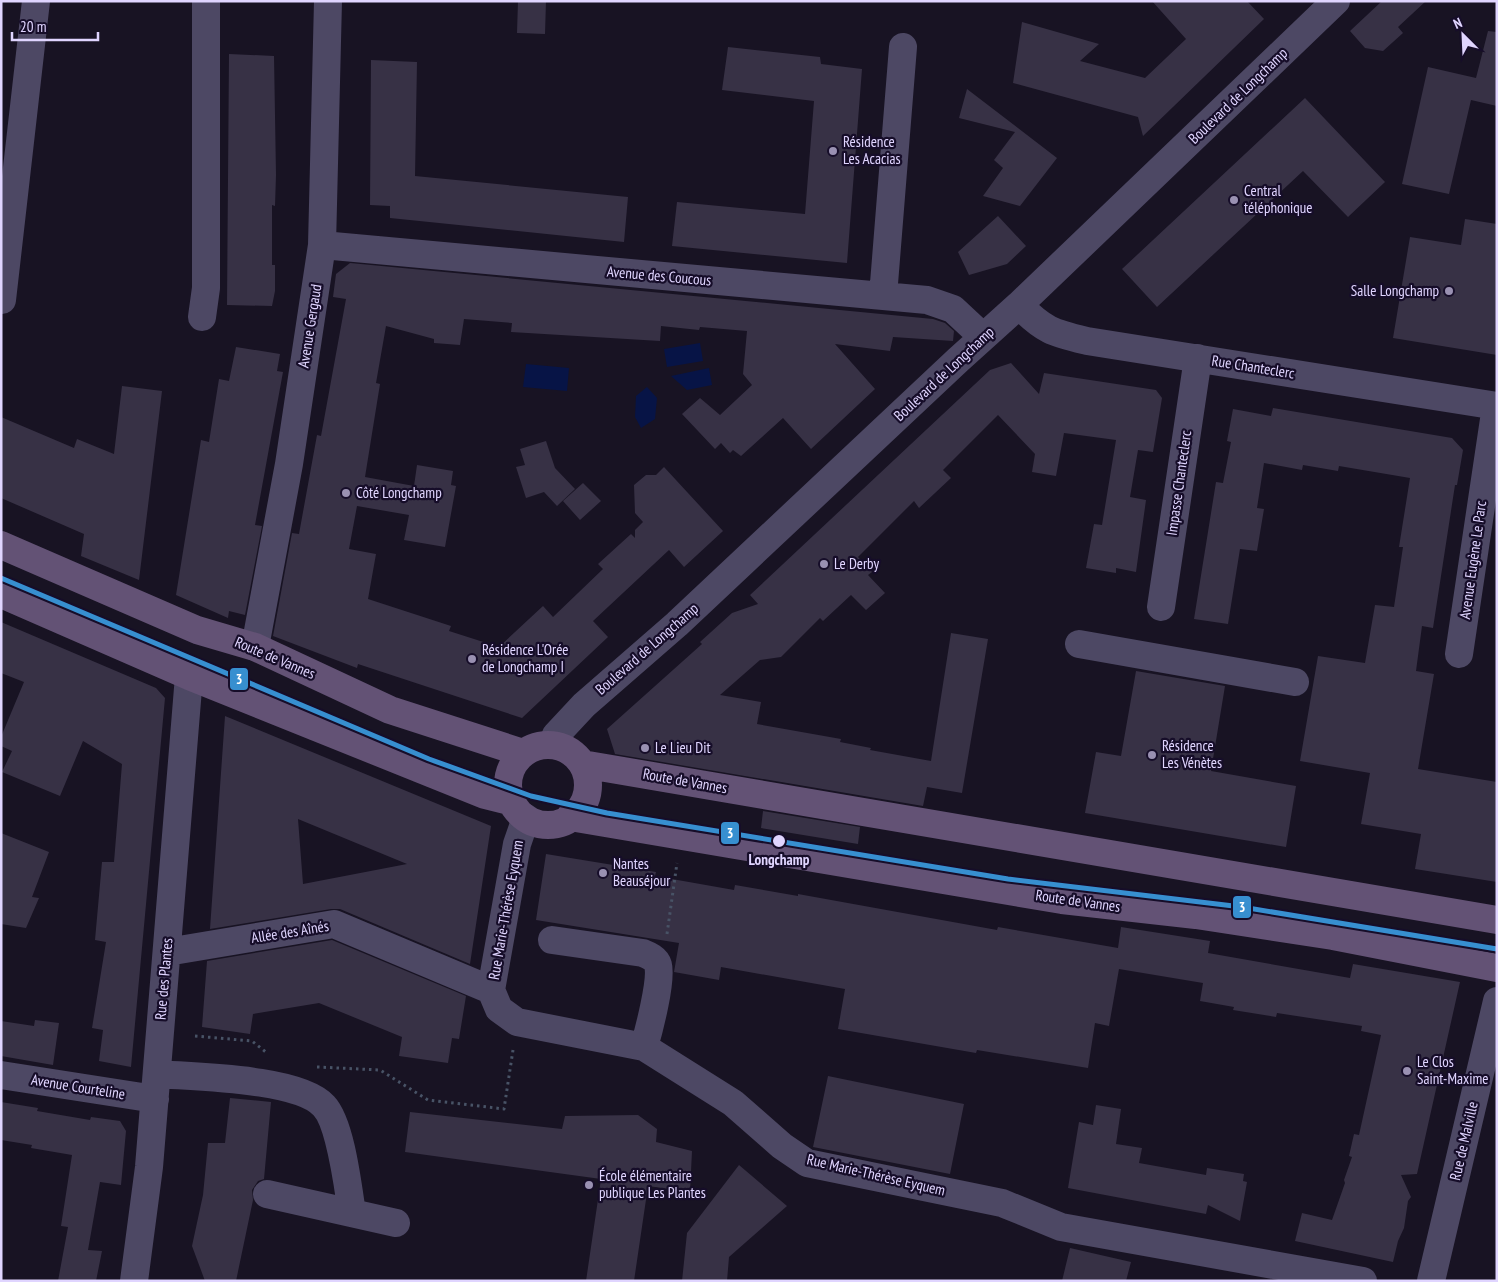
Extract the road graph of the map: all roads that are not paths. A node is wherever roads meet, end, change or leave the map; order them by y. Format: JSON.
{"nodes":[{"id":1,"x":36,"y":1,"type":"edge"},
{"id":2,"x":206,"y":1,"type":"edge"},
{"id":3,"x":328,"y":1,"type":"edge"},
{"id":4,"x":1336,"y":1,"type":"edge"},
{"id":5,"x":904,"y":47,"type":"dead end"},
{"id":6,"x":322,"y":245,"type":"junction"},
{"id":7,"x":883,"y":296,"type":"junction"},
{"id":8,"x":2,"y":300,"type":"edge"},
{"id":9,"x":1019,"y":305,"type":"junction"},
{"id":10,"x":202,"y":317,"type":"dead end"},
{"id":11,"x":983,"y":337,"type":"junction"},
{"id":12,"x":1198,"y":358,"type":"junction"},
{"id":13,"x":1496,"y":406,"type":"edge"},
{"id":14,"x":1,"y":545,"type":"edge"},
{"id":15,"x":1,"y":594,"type":"edge"},
{"id":16,"x":1161,"y":607,"type":"dead end"},
{"id":17,"x":1078,"y":644,"type":"dead end"},
{"id":18,"x":255,"y":647,"type":"junction"},
{"id":19,"x":1459,"y":654,"type":"dead end"},
{"id":20,"x":189,"y":676,"type":"junction"},
{"id":21,"x":1295,"y":682,"type":"dead end"},
{"id":22,"x":552,"y":745,"type":"junction"},
{"id":23,"x":523,"y":753,"type":"junction"},
{"id":24,"x":582,"y":764,"type":"junction"},
{"id":25,"x":520,"y":810,"type":"junction"},
{"id":26,"x":570,"y":817,"type":"junction"},
{"id":27,"x":1497,"y":920,"type":"edge"},
{"id":28,"x":552,"y":940,"type":"dead end"},
{"id":29,"x":166,"y":952,"type":"junction"},
{"id":30,"x":1497,"y":968,"type":"edge"},
{"id":31,"x":492,"y":990,"type":"junction"},
{"id":32,"x":1497,"y":1001,"type":"edge"},
{"id":33,"x":644,"y":1047,"type":"junction"},
{"id":34,"x":1,"y":1074,"type":"edge"},
{"id":35,"x":156,"y":1086,"type":"junction"},
{"id":36,"x":266,"y":1194,"type":"dead end"},
{"id":37,"x":352,"y":1213,"type":"junction"},
{"id":38,"x":396,"y":1223,"type":"dead end"},
{"id":39,"x":134,"y":1281,"type":"edge"},
{"id":40,"x":1363,"y":1281,"type":"edge"},
{"id":41,"x":1431,"y":1281,"type":"edge"}],
"edges":[{"from":1,"to":8,"type":"street"},
{"from":2,"to":10,"type":"street"},
{"from":3,"to":6,"type":"street","name":"Avenue Gergaud"},
{"from":4,"to":9,"type":"street","name":"Boulevard de Longchamp"},
{"from":5,"to":7,"type":"street"},
{"from":6,"to":7,"type":"street","name":"Avenue des Coucous"},
{"from":6,"to":18,"type":"street","name":"Avenue Gergaud"},
{"from":7,"to":11,"type":"street","name":"Avenue des Coucous"},
{"from":9,"to":11,"type":"street","name":"Boulevard de Longchamp"},
{"from":9,"to":12,"type":"street","name":"Rue Chanteclerc"},
{"from":11,"to":22,"type":"street","name":"Boulevard de Longchamp"},
{"from":12,"to":13,"type":"street","name":"Rue Chanteclerc"},
{"from":12,"to":16,"type":"street","name":"Impasse Chanteclerc"},
{"from":13,"to":19,"type":"street","name":"Avenue Eugène Le Parc"},
{"from":14,"to":18,"type":"main road","name":"Route de Vannes"},
{"from":15,"to":20,"type":"main road"},
{"from":17,"to":21,"type":"street"},
{"from":18,"to":23,"type":"main road","name":"Route de Vannes"},
{"from":20,"to":25,"type":"main road"},
{"from":20,"to":29,"type":"street","name":"Rue des Plantes"},
{"from":22,"to":23,"type":"main road"},
{"from":22,"to":24,"type":"main road"},
{"from":23,"to":25,"type":"main road"},
{"from":24,"to":26,"type":"main road"},
{"from":24,"to":27,"type":"main road","name":"Route de Vannes"},
{"from":25,"to":26,"type":"main road"},
{"from":25,"to":31,"type":"street","name":"Rue Marie-Thérèse Eyquem"},
{"from":26,"to":30,"type":"main road","name":"Route de Vannes"},
{"from":28,"to":33,"type":"street"},
{"from":29,"to":31,"type":"street","name":"Allée des Aînés"},
{"from":29,"to":35,"type":"street","name":"Rue des Plantes"},
{"from":31,"to":33,"type":"street","name":"Rue Marie-Thérèse Eyquem"},
{"from":32,"to":41,"type":"street","name":"Rue de Malville"},
{"from":33,"to":40,"type":"street","name":"Rue Marie-Thérèse Eyquem"},
{"from":34,"to":35,"type":"street","name":"Avenue Courteline"},
{"from":35,"to":37,"type":"street","name":"Avenue Courteline"},
{"from":35,"to":39,"type":"street","name":"Rue des Plantes"},
{"from":36,"to":37,"type":"street"},
{"from":37,"to":38,"type":"street"}]}
